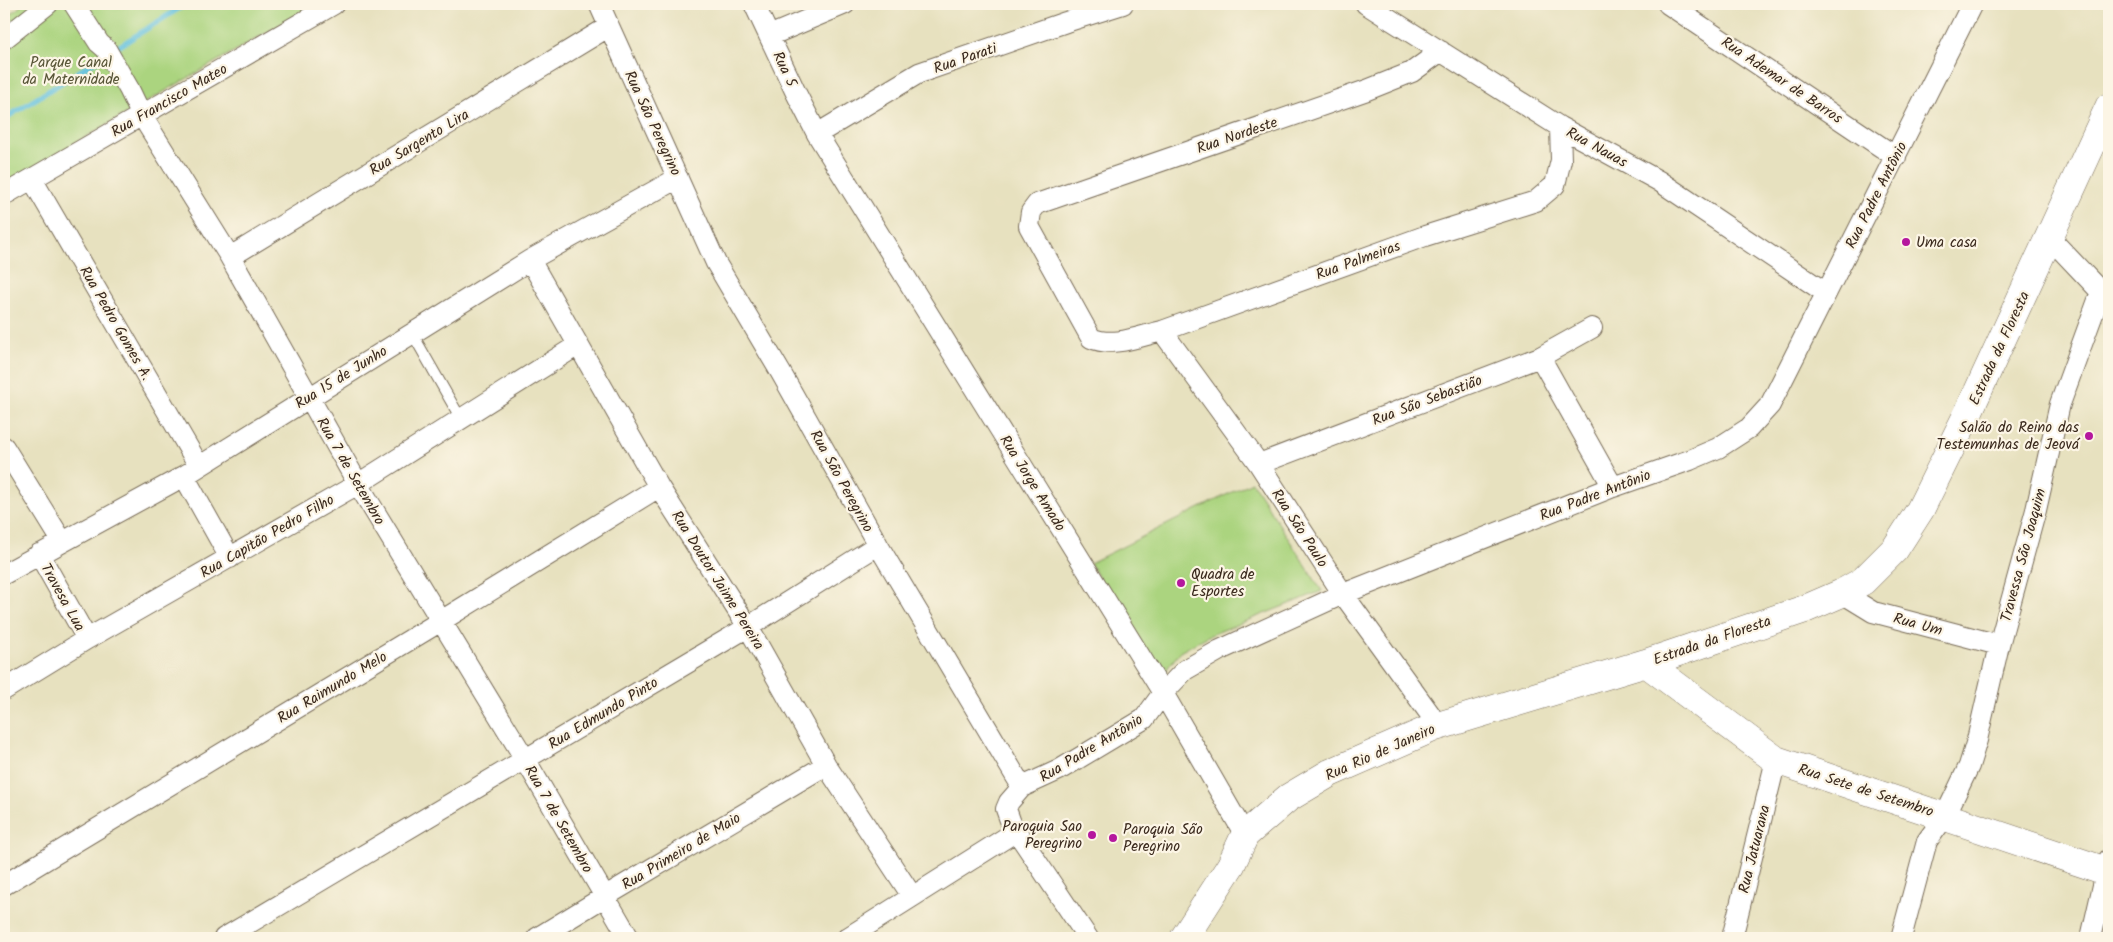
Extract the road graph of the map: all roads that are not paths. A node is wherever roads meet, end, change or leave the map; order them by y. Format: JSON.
{"nodes":[{"id":1,"x":48,"y":4,"type":"edge"},
{"id":2,"x":74,"y":4,"type":"edge"},
{"id":3,"x":334,"y":4,"type":"edge"},
{"id":4,"x":599,"y":4,"type":"edge"},
{"id":5,"x":754,"y":4,"type":"edge"},
{"id":6,"x":845,"y":4,"type":"edge"},
{"id":7,"x":1075,"y":4,"type":"edge"},
{"id":8,"x":1123,"y":4,"type":"edge"},
{"id":9,"x":1366,"y":4,"type":"edge"},
{"id":10,"x":1668,"y":4,"type":"edge"},
{"id":11,"x":1972,"y":4,"type":"edge"},
{"id":12,"x":1066,"y":22,"type":"junction"},
{"id":13,"x":608,"y":26,"type":"junction"},
{"id":14,"x":769,"y":36,"type":"junction"},
{"id":15,"x":4,"y":39,"type":"edge"},
{"id":16,"x":1441,"y":52,"type":"junction"},
{"id":17,"x":2109,"y":108,"type":"edge"},
{"id":18,"x":142,"y":116,"type":"junction"},
{"id":19,"x":1560,"y":127,"type":"junction"},
{"id":20,"x":817,"y":134,"type":"junction"},
{"id":21,"x":1896,"y":157,"type":"junction"},
{"id":22,"x":678,"y":178,"type":"junction"},
{"id":23,"x":32,"y":179,"type":"junction"},
{"id":24,"x":4,"y":195,"type":"edge"},
{"id":25,"x":2050,"y":237,"type":"junction"},
{"id":26,"x":230,"y":257,"type":"junction"},
{"id":27,"x":530,"y":260,"type":"junction"},
{"id":28,"x":1826,"y":293,"type":"junction"},
{"id":29,"x":2105,"y":294,"type":"edge"},
{"id":30,"x":1592,"y":328,"type":"dead end"},
{"id":31,"x":1162,"y":331,"type":"junction"},
{"id":32,"x":412,"y":333,"type":"junction"},
{"id":33,"x":1101,"y":343,"type":"joint"},
{"id":34,"x":578,"y":345,"type":"junction"},
{"id":35,"x":1540,"y":357,"type":"junction"},
{"id":36,"x":309,"y":398,"type":"junction"},
{"id":37,"x":461,"y":419,"type":"junction"},
{"id":38,"x":4,"y":447,"type":"edge"},
{"id":39,"x":1259,"y":464,"type":"junction"},
{"id":40,"x":191,"y":471,"type":"junction"},
{"id":41,"x":358,"y":484,"type":"junction"},
{"id":42,"x":659,"y":486,"type":"junction"},
{"id":43,"x":1613,"y":487,"type":"junction"},
{"id":44,"x":62,"y":541,"type":"junction"},
{"id":45,"x":878,"y":545,"type":"junction"},
{"id":46,"x":39,"y":554,"type":"junction"},
{"id":47,"x":230,"y":558,"type":"junction"},
{"id":48,"x":4,"y":574,"type":"edge"},
{"id":49,"x":1842,"y":593,"type":"junction"},
{"id":50,"x":1343,"y":594,"type":"junction"},
{"id":51,"x":441,"y":621,"type":"junction"},
{"id":52,"x":748,"y":627,"type":"junction"},
{"id":53,"x":86,"y":639,"type":"junction"},
{"id":54,"x":1999,"y":645,"type":"junction"},
{"id":55,"x":1646,"y":663,"type":"junction"},
{"id":56,"x":4,"y":690,"type":"edge"},
{"id":57,"x":1163,"y":693,"type":"junction"},
{"id":58,"x":1435,"y":727,"type":"junction"},
{"id":59,"x":524,"y":759,"type":"junction"},
{"id":60,"x":1776,"y":760,"type":"junction"},
{"id":61,"x":826,"y":765,"type":"junction"},
{"id":62,"x":1022,"y":787,"type":"junction"},
{"id":63,"x":1945,"y":816,"type":"junction"},
{"id":64,"x":1015,"y":832,"type":"junction"},
{"id":65,"x":1245,"y":835,"type":"junction"},
{"id":66,"x":2108,"y":868,"type":"edge"},
{"id":67,"x":4,"y":885,"type":"edge"},
{"id":68,"x":604,"y":896,"type":"junction"},
{"id":69,"x":912,"y":896,"type":"junction"},
{"id":70,"x":224,"y":938,"type":"edge"},
{"id":71,"x":537,"y":938,"type":"edge"},
{"id":72,"x":629,"y":938,"type":"edge"},
{"id":73,"x":847,"y":938,"type":"edge"},
{"id":74,"x":1088,"y":938,"type":"edge"},
{"id":75,"x":1184,"y":938,"type":"edge"},
{"id":76,"x":1732,"y":938,"type":"edge"},
{"id":77,"x":1901,"y":938,"type":"edge"},
{"id":78,"x":2091,"y":938,"type":"edge"}],
"edges":[{"from":1,"to":15,"type":"street"},
{"from":2,"to":18,"type":"street","name":"Rua 7 de Setembro"},
{"from":3,"to":18,"type":"street","name":"Rua Francisco Mateo"},
{"from":4,"to":13,"type":"street","name":"Rua São Peregrino"},
{"from":5,"to":14,"type":"street","name":"Rua 5"},
{"from":6,"to":14,"type":"street"},
{"from":7,"to":12,"type":"street"},
{"from":8,"to":12,"type":"street","name":"Rua Parati"},
{"from":9,"to":16,"type":"street","name":"Rua Nauas"},
{"from":10,"to":21,"type":"street","name":"Rua Ademar de Barros"},
{"from":11,"to":21,"type":"street","name":"Rua Padre Antônio"},
{"from":12,"to":20,"type":"street","name":"Rua Parati"},
{"from":13,"to":22,"type":"street","name":"Rua São Peregrino"},
{"from":13,"to":26,"type":"street","name":"Rua Sargento Lira"},
{"from":14,"to":20,"type":"street","name":"Rua 5"},
{"from":16,"to":19,"type":"street","name":"Rua Nauas"},
{"from":16,"to":33,"type":"street","name":"Rua Nordeste"},
{"from":17,"to":25,"type":"main road","name":"Estrada da Floresta"},
{"from":18,"to":23,"type":"street","name":"Rua Francisco Mateo"},
{"from":18,"to":26,"type":"street","name":"Rua 7 de Setembro"},
{"from":19,"to":28,"type":"street","name":"Rua Nauas"},
{"from":19,"to":31,"type":"street","name":"Rua Palmeiras"},
{"from":20,"to":57,"type":"street","name":"Rua Jorge Amado"},
{"from":21,"to":28,"type":"street","name":"Rua Padre Antônio"},
{"from":22,"to":27,"type":"street","name":"Rua 15 de Junho"},
{"from":22,"to":45,"type":"street","name":"Rua São Peregrino"},
{"from":23,"to":24,"type":"street","name":"Rua Francisco Mateo"},
{"from":23,"to":40,"type":"street","name":"Rua Pedro Gomes A."},
{"from":25,"to":29,"type":"street"},
{"from":25,"to":49,"type":"main road","name":"Estrada da Floresta"},
{"from":26,"to":36,"type":"street","name":"Rua 7 de Setembro"},
{"from":27,"to":32,"type":"street","name":"Rua 15 de Junho"},
{"from":27,"to":34,"type":"street","name":"Rua Doutor Jaime Pereira"},
{"from":28,"to":43,"type":"street","name":"Rua Padre Antônio"},
{"from":29,"to":54,"type":"street","name":"Travessa São Joaquim"},
{"from":30,"to":35,"type":"street","name":"Rua São Sebastião"},
{"from":31,"to":33,"type":"street","name":"Rua Palmeiras"},
{"from":31,"to":39,"type":"street","name":"Rua São Paulo"},
{"from":32,"to":36,"type":"street","name":"Rua 15 de Junho"},
{"from":32,"to":37,"type":"lane"},
{"from":34,"to":37,"type":"street","name":"Rua Capitão Pedro Filho"},
{"from":34,"to":42,"type":"street","name":"Rua Doutor Jaime Pereira"},
{"from":35,"to":39,"type":"street","name":"Rua São Sebastião"},
{"from":35,"to":43,"type":"street"},
{"from":36,"to":40,"type":"street","name":"Rua 15 de Junho"},
{"from":36,"to":41,"type":"street","name":"Rua 7 de Setembro"},
{"from":37,"to":41,"type":"street","name":"Rua Capitão Pedro Filho"},
{"from":38,"to":44,"type":"street"},
{"from":39,"to":50,"type":"street","name":"Rua São Paulo"},
{"from":40,"to":44,"type":"street","name":"Rua 15 de Junho"},
{"from":40,"to":47,"type":"street","name":"Rua Pedro Gomes A."},
{"from":41,"to":47,"type":"street","name":"Rua Capitão Pedro Filho"},
{"from":41,"to":51,"type":"street","name":"Rua 7 de Setembro"},
{"from":42,"to":51,"type":"street","name":"Rua Raimundo Melo"},
{"from":42,"to":52,"type":"street","name":"Rua Doutor Jaime Pereira"},
{"from":43,"to":50,"type":"street","name":"Rua Padre Antônio"},
{"from":44,"to":46,"type":"street","name":"Rua 15 de Junho"},
{"from":45,"to":52,"type":"street","name":"Rua Edmundo Pinto"},
{"from":45,"to":62,"type":"street","name":"Rua São Peregrino"},
{"from":46,"to":48,"type":"street","name":"Rua 15 de Junho"},
{"from":46,"to":53,"type":"street","name":"Travesa Lua"},
{"from":47,"to":53,"type":"street","name":"Rua Capitão Pedro Filho"},
{"from":49,"to":54,"type":"street","name":"Rua Um"},
{"from":49,"to":55,"type":"main road","name":"Estrada da Floresta"},
{"from":50,"to":57,"type":"street","name":"Rua Padre Antônio"},
{"from":50,"to":58,"type":"street","name":"Rua São Paulo"},
{"from":51,"to":59,"type":"street","name":"Rua 7 de Setembro"},
{"from":51,"to":67,"type":"street","name":"Rua Raimundo Melo"},
{"from":52,"to":59,"type":"street","name":"Rua Edmundo Pinto"},
{"from":52,"to":61,"type":"street","name":"Rua Doutor Jaime Pereira"},
{"from":53,"to":56,"type":"street","name":"Rua Capitão Pedro Filho"},
{"from":54,"to":63,"type":"street","name":"Travessa São Joaquim"},
{"from":55,"to":58,"type":"main road","name":"Rua Rio de Janeiro"},
{"from":55,"to":60,"type":"main road","name":"Rua Sete de Setembro"},
{"from":57,"to":62,"type":"street","name":"Rua Padre Antônio"},
{"from":57,"to":65,"type":"street","name":"Rua Jorge Amado"},
{"from":58,"to":65,"type":"main road","name":"Rua Rio de Janeiro"},
{"from":59,"to":68,"type":"street","name":"Rua 7 de Setembro"},
{"from":59,"to":70,"type":"street","name":"Rua Edmundo Pinto"},
{"from":60,"to":63,"type":"main road","name":"Rua Sete de Setembro"},
{"from":60,"to":76,"type":"street","name":"Rua Jatuarana"},
{"from":61,"to":68,"type":"street","name":"Rua Primeiro de Maio"},
{"from":61,"to":69,"type":"street","name":"Rua Doutor Jaime Pereira"},
{"from":62,"to":64,"type":"street"},
{"from":63,"to":66,"type":"main road","name":"Rua Sete de Setembro"},
{"from":63,"to":77,"type":"street","name":"Travessa São Joaquim"},
{"from":64,"to":69,"type":"street"},
{"from":64,"to":74,"type":"street"},
{"from":65,"to":75,"type":"main road","name":"Rua Rio de Janeiro"},
{"from":66,"to":78,"type":"street"},
{"from":68,"to":71,"type":"street","name":"Rua Primeiro de Maio"},
{"from":68,"to":72,"type":"street","name":"Rua 7 de Setembro"},
{"from":69,"to":73,"type":"street"}]}
